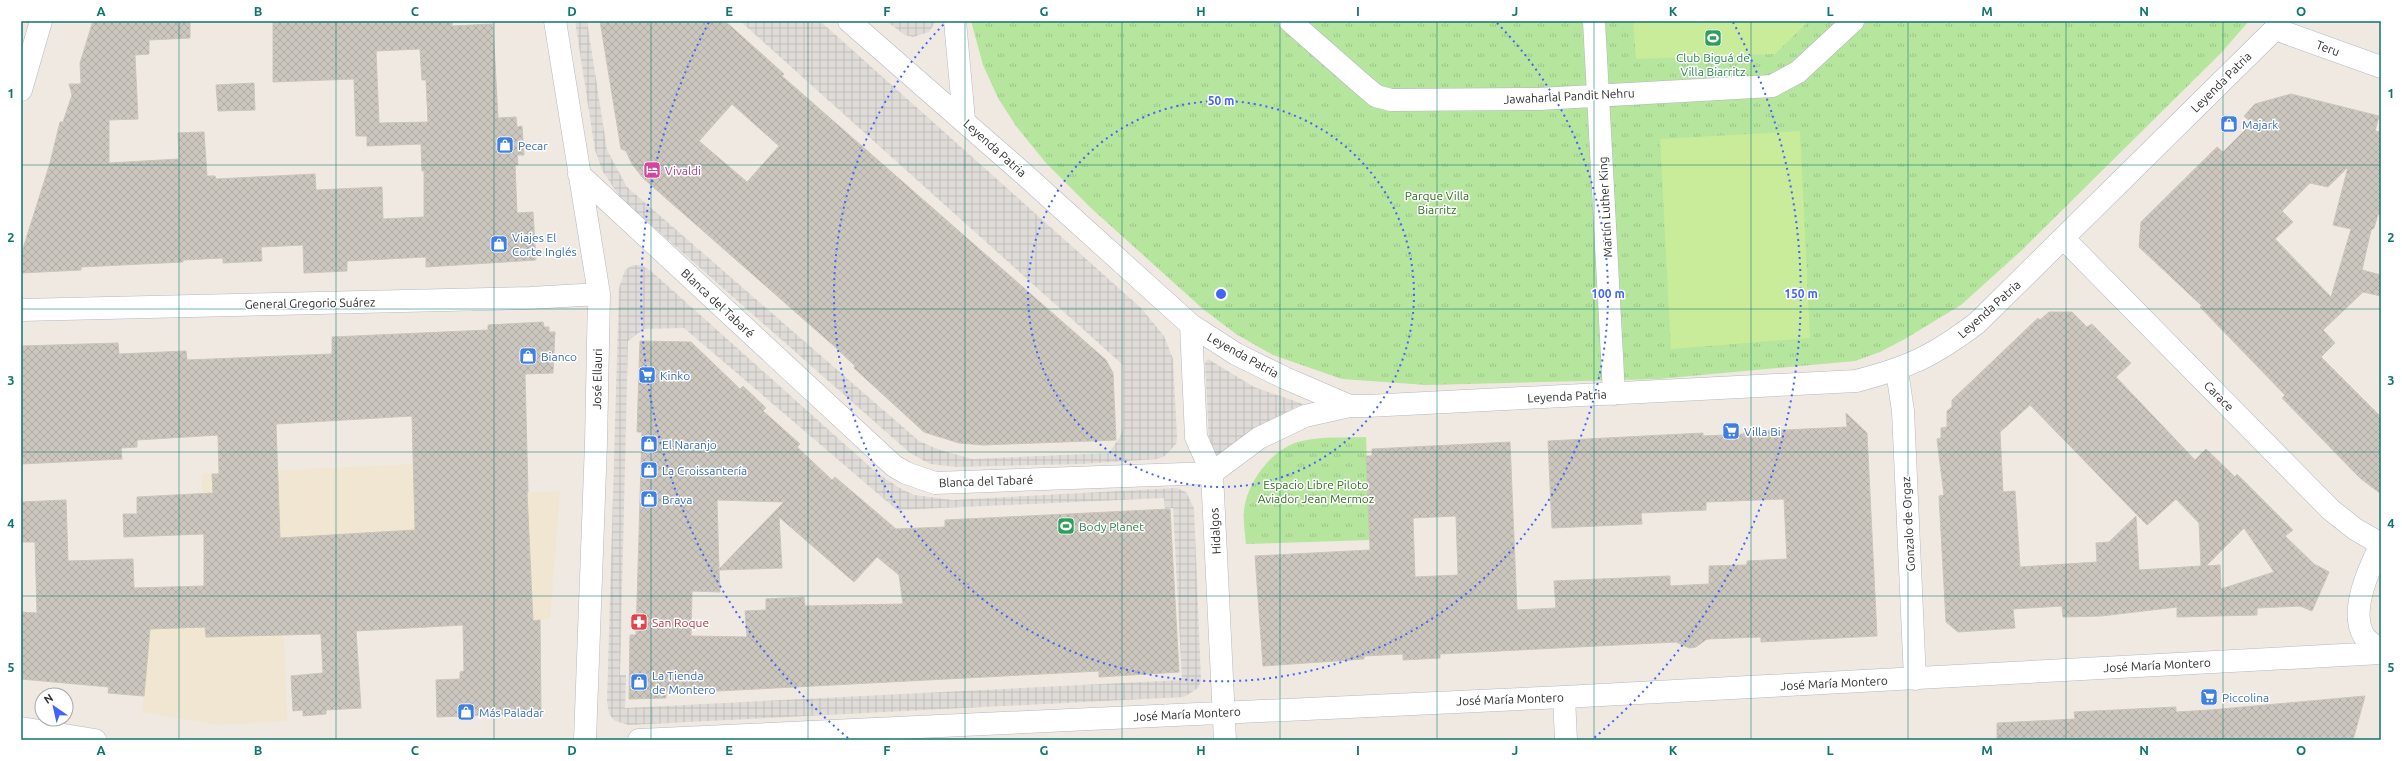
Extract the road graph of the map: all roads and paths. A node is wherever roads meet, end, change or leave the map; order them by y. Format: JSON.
{"nodes":[{"id":1,"x":41,"y":21,"type":"edge"},
{"id":2,"x":555,"y":21,"type":"edge"},
{"id":3,"x":849,"y":21,"type":"edge"},
{"id":4,"x":955,"y":21,"type":"edge"},
{"id":5,"x":1290,"y":21,"type":"edge"},
{"id":6,"x":1594,"y":21,"type":"edge"},
{"id":7,"x":1853,"y":21,"type":"edge"},
{"id":8,"x":2277,"y":25,"type":"edge"},
{"id":9,"x":2381,"y":67,"type":"edge"},
{"id":10,"x":21,"y":90,"type":"edge"},
{"id":11,"x":1600,"y":95,"type":"junction"},
{"id":12,"x":964,"y":120,"type":"junction"},
{"id":13,"x":579,"y":174,"type":"junction"},
{"id":14,"x":2063,"y":238,"type":"junction"},
{"id":15,"x":598,"y":294,"type":"junction"},
{"id":16,"x":21,"y":310,"type":"edge"},
{"id":17,"x":1192,"y":326,"type":"junction"},
{"id":18,"x":1897,"y":371,"type":"junction"},
{"id":19,"x":1614,"y":394,"type":"junction"},
{"id":20,"x":1350,"y":406,"type":"junction"},
{"id":21,"x":1212,"y":473,"type":"junction"},
{"id":22,"x":2381,"y":544,"type":"edge"},
{"id":23,"x":2381,"y":652,"type":"edge"},
{"id":24,"x":1914,"y":679,"type":"junction"},
{"id":25,"x":1564,"y":697,"type":"junction"},
{"id":26,"x":1224,"y":712,"type":"junction"},
{"id":27,"x":21,"y":728,"type":"edge"},
{"id":28,"x":875,"y":734,"type":"edge"},
{"id":29,"x":95,"y":740,"type":"edge"},
{"id":30,"x":585,"y":740,"type":"edge"},
{"id":31,"x":640,"y":740,"type":"edge"},
{"id":32,"x":1225,"y":740,"type":"edge"},
{"id":33,"x":1566,"y":740,"type":"edge"}],
"edges":[{"from":1,"to":10,"type":"street"},
{"from":2,"to":13,"type":"street","name":"José Ellauri"},
{"from":3,"to":12,"type":"street","name":"Leyenda Patria"},
{"from":4,"to":12,"type":"street"},
{"from":5,"to":11,"type":"street","name":"Jawaharlal Pandit Nehru"},
{"from":6,"to":11,"type":"street","name":"Martín Luther King"},
{"from":7,"to":11,"type":"street","name":"Jawaharlal Pandit Nehru"},
{"from":8,"to":9,"type":"street","name":"Teru"},
{"from":8,"to":14,"type":"street","name":"Leyenda Patria"},
{"from":11,"to":19,"type":"street","name":"Martín Luther King"},
{"from":12,"to":17,"type":"street","name":"Leyenda Patria"},
{"from":13,"to":15,"type":"street","name":"José Ellauri"},
{"from":13,"to":21,"type":"street","name":"Blanca del Tabaré"},
{"from":14,"to":18,"type":"street","name":"Leyenda Patria"},
{"from":14,"to":22,"type":"street","name":"Carace"},
{"from":15,"to":16,"type":"street","name":"General Gregorio Suárez"},
{"from":15,"to":30,"type":"street","name":"José Ellauri"},
{"from":17,"to":20,"type":"street","name":"Leyenda Patria"},
{"from":17,"to":21,"type":"street","name":"Hidalgos"},
{"from":18,"to":19,"type":"street","name":"Leyenda Patria"},
{"from":18,"to":24,"type":"street","name":"Gonzalo de Orgaz"},
{"from":19,"to":20,"type":"street","name":"Leyenda Patria"},
{"from":20,"to":21,"type":"street"},
{"from":21,"to":26,"type":"street","name":"Hidalgos"},
{"from":22,"to":23,"type":"street","name":"José María Montero"},
{"from":23,"to":24,"type":"street","name":"José María Montero"},
{"from":24,"to":25,"type":"street","name":"José María Montero"},
{"from":25,"to":26,"type":"street","name":"José María Montero"},
{"from":25,"to":33,"type":"street"},
{"from":26,"to":28,"type":"street","name":"José María Montero"},
{"from":26,"to":32,"type":"street","name":"Hidalgos"},
{"from":27,"to":29,"type":"street"},
{"from":28,"to":31,"type":"street","name":"José María Montero"}]}
